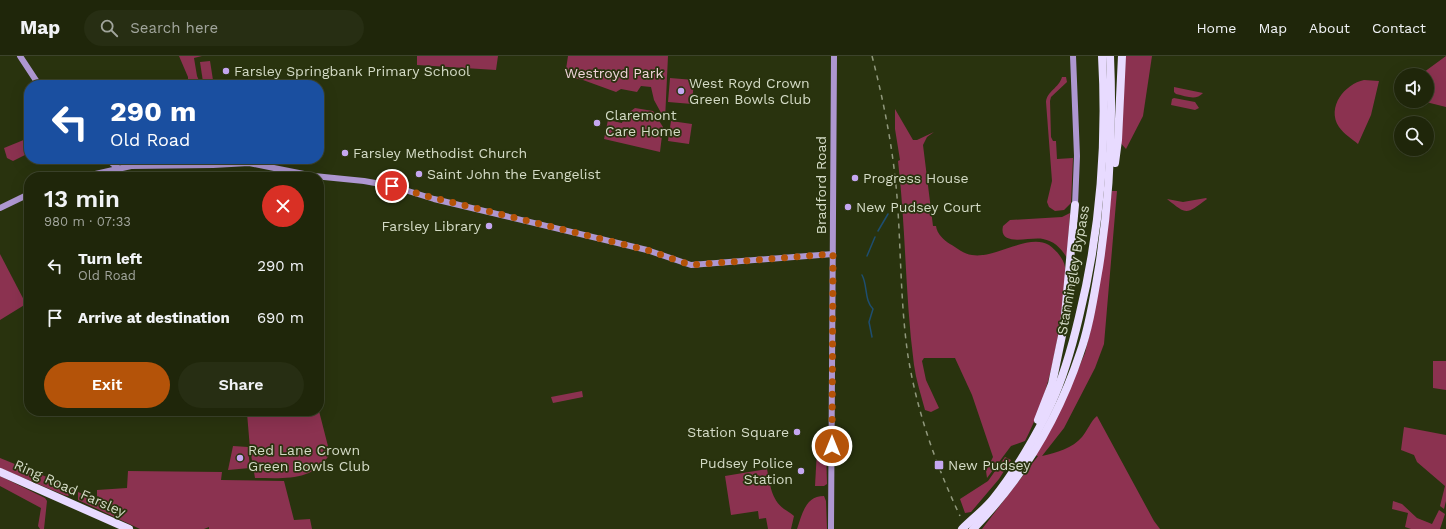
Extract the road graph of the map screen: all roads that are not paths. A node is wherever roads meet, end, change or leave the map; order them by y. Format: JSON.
{"nodes":[{"id":1,"x":20,"y":56,"type":"edge"},
{"id":2,"x":834,"y":56,"type":"edge"},
{"id":3,"x":1073,"y":56,"type":"edge"},
{"id":4,"x":1102,"y":56,"type":"edge"},
{"id":5,"x":1110,"y":56,"type":"edge"},
{"id":6,"x":1122,"y":56,"type":"edge"},
{"id":7,"x":36,"y":80,"type":"edge"},
{"id":8,"x":113,"y":164,"type":"edge"},
{"id":9,"x":231,"y":164,"type":"edge"},
{"id":10,"x":254,"y":164,"type":"edge"},
{"id":11,"x":118,"y":168,"type":"junction"},
{"id":12,"x":102,"y":172,"type":"edge"},
{"id":13,"x":294,"y":172,"type":"edge"},
{"id":14,"x":324,"y":177,"type":"edge"},
{"id":15,"x":24,"y":196,"type":"edge"},
{"id":16,"x":1108,"y":198,"type":"junction"},
{"id":17,"x":1075,"y":205,"type":"joint"},
{"id":18,"x":0,"y":208,"type":"edge"},
{"id":19,"x":833,"y":254,"type":"junction"},
{"id":20,"x":1013,"y":469,"type":"junction"},
{"id":21,"x":0,"y":472,"type":"edge"},
{"id":22,"x":129,"y":529,"type":"edge"},
{"id":23,"x":831,"y":529,"type":"edge"},
{"id":24,"x":962,"y":529,"type":"edge"},
{"id":25,"x":973,"y":529,"type":"edge"}],
"edges":[{"from":1,"to":7,"type":"main road"},
{"from":2,"to":19,"type":"main road","name":"Bradford Road"},
{"from":3,"to":17,"type":"main road"},
{"from":4,"to":20,"type":"highway","name":"Stanningley Bypass"},
{"from":5,"to":16,"type":"highway","name":"Stanningley Bypass"},
{"from":6,"to":16,"type":"highway"},
{"from":8,"to":11,"type":"main road"},
{"from":9,"to":11,"type":"main road"},
{"from":10,"to":13,"type":"main road"},
{"from":11,"to":12,"type":"main road"},
{"from":14,"to":19,"type":"main road"},
{"from":15,"to":18,"type":"main road"},
{"from":16,"to":25,"type":"highway","name":"Stanningley Bypass"},
{"from":17,"to":20,"type":"highway"},
{"from":19,"to":23,"type":"main road","name":"Bradford Road"},
{"from":20,"to":24,"type":"highway","name":"Stanningley Bypass"},
{"from":21,"to":22,"type":"highway","name":"Ring Road Farsley"}]}
